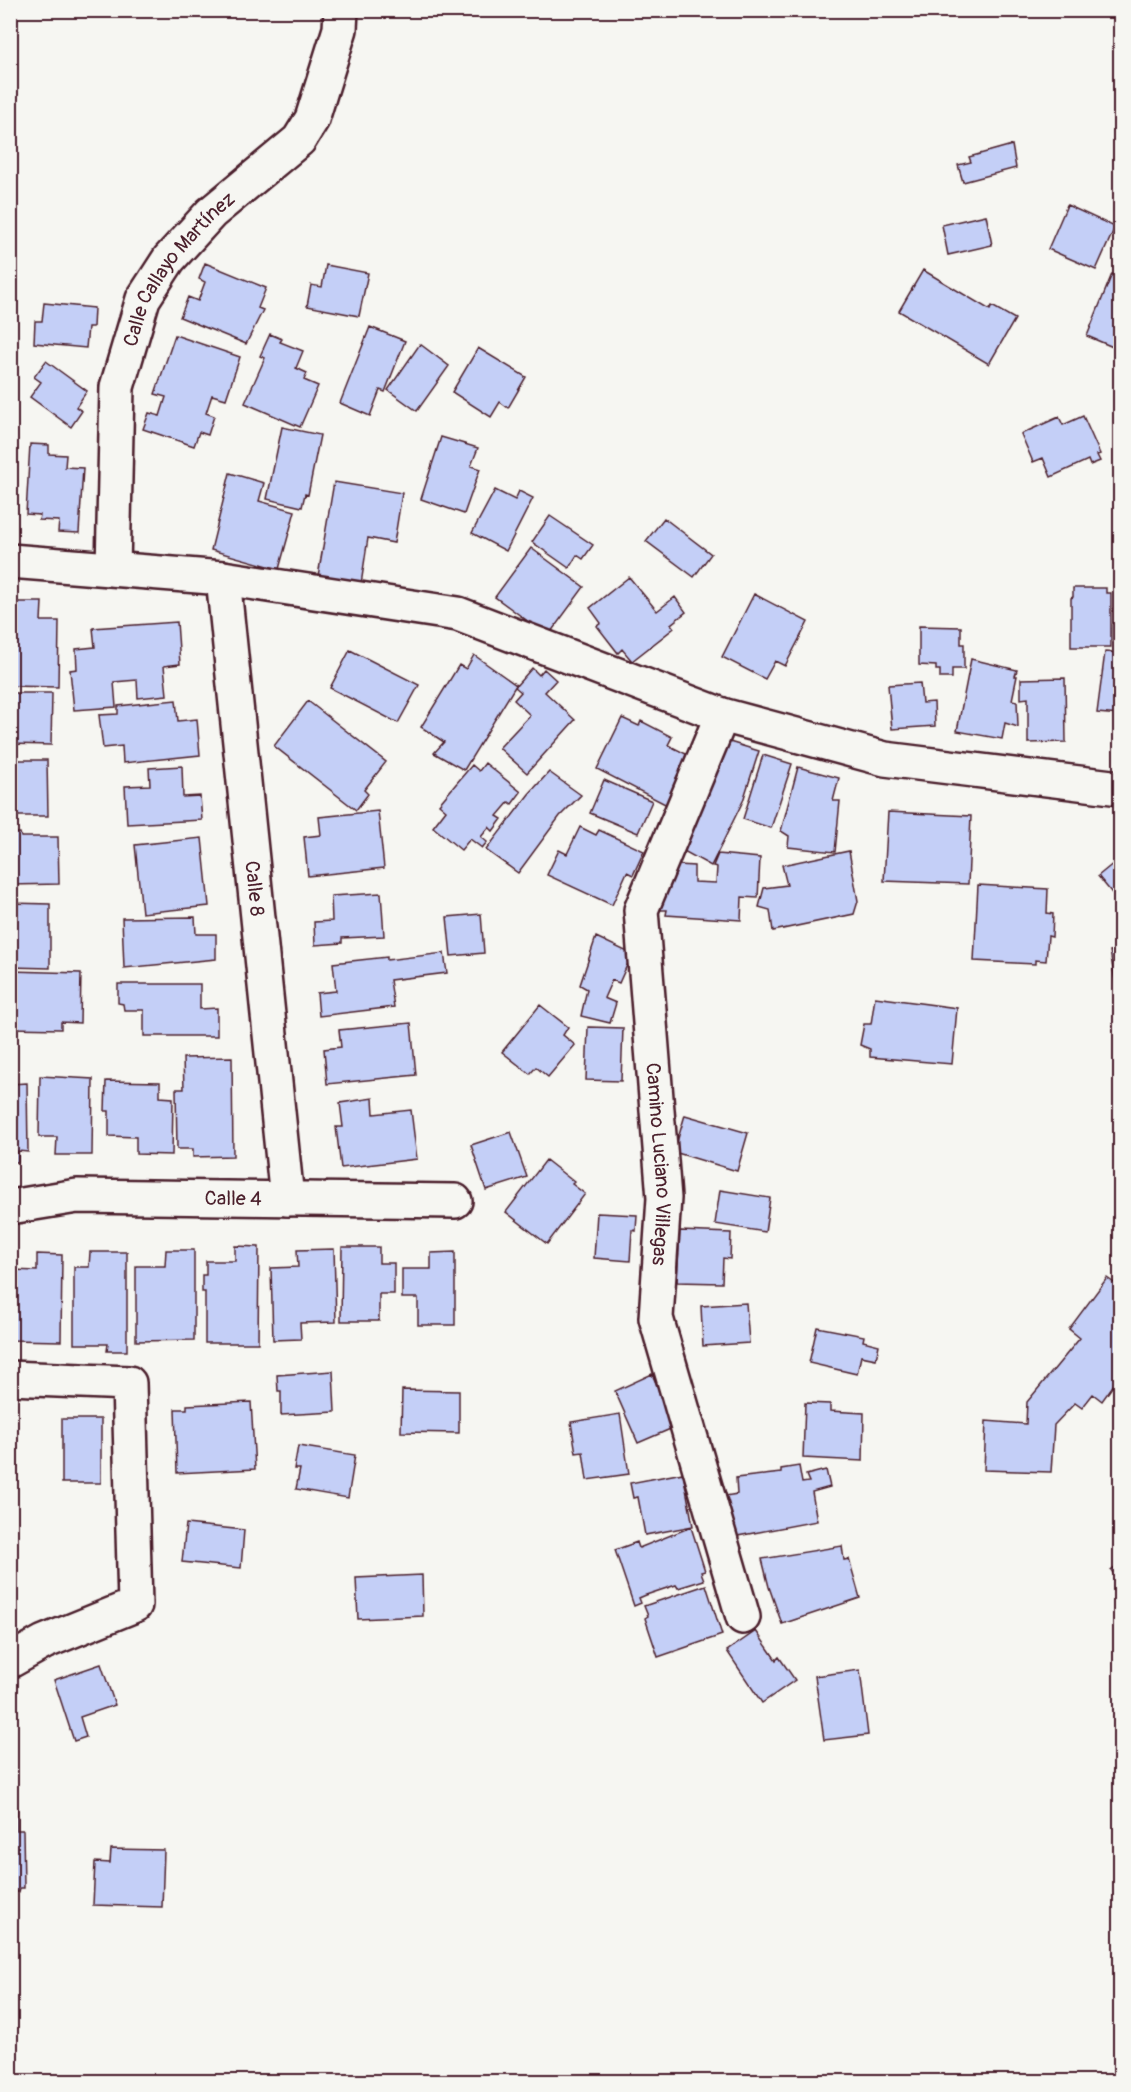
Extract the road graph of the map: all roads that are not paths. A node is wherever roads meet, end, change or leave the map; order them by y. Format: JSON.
{"nodes":[{"id":1,"x":341,"y":10,"type":"edge"},
{"id":2,"x":10,"y":561,"type":"edge"},
{"id":3,"x":113,"y":569,"type":"junction"},
{"id":4,"x":224,"y":578,"type":"junction"},
{"id":5,"x":722,"y":715,"type":"junction"},
{"id":6,"x":1120,"y":788,"type":"edge"},
{"id":7,"x":287,"y":1199,"type":"junction"},
{"id":8,"x":455,"y":1201,"type":"dead end"},
{"id":9,"x":10,"y":1208,"type":"edge"},
{"id":10,"x":10,"y":1378,"type":"edge"},
{"id":11,"x":743,"y":1617,"type":"dead end"},
{"id":12,"x":10,"y":1660,"type":"edge"}],
"edges":[{"from":1,"to":3,"type":"street","name":"Calle Callayo Martínez"},
{"from":2,"to":3,"type":"street"},
{"from":3,"to":4,"type":"street"},
{"from":4,"to":5,"type":"street"},
{"from":4,"to":7,"type":"street","name":"Calle 8"},
{"from":5,"to":6,"type":"street"},
{"from":5,"to":11,"type":"street","name":"Camino Luciano Villegas"},
{"from":7,"to":8,"type":"street","name":"Calle 4"},
{"from":7,"to":9,"type":"street","name":"Calle 4"},
{"from":10,"to":12,"type":"street"}]}
